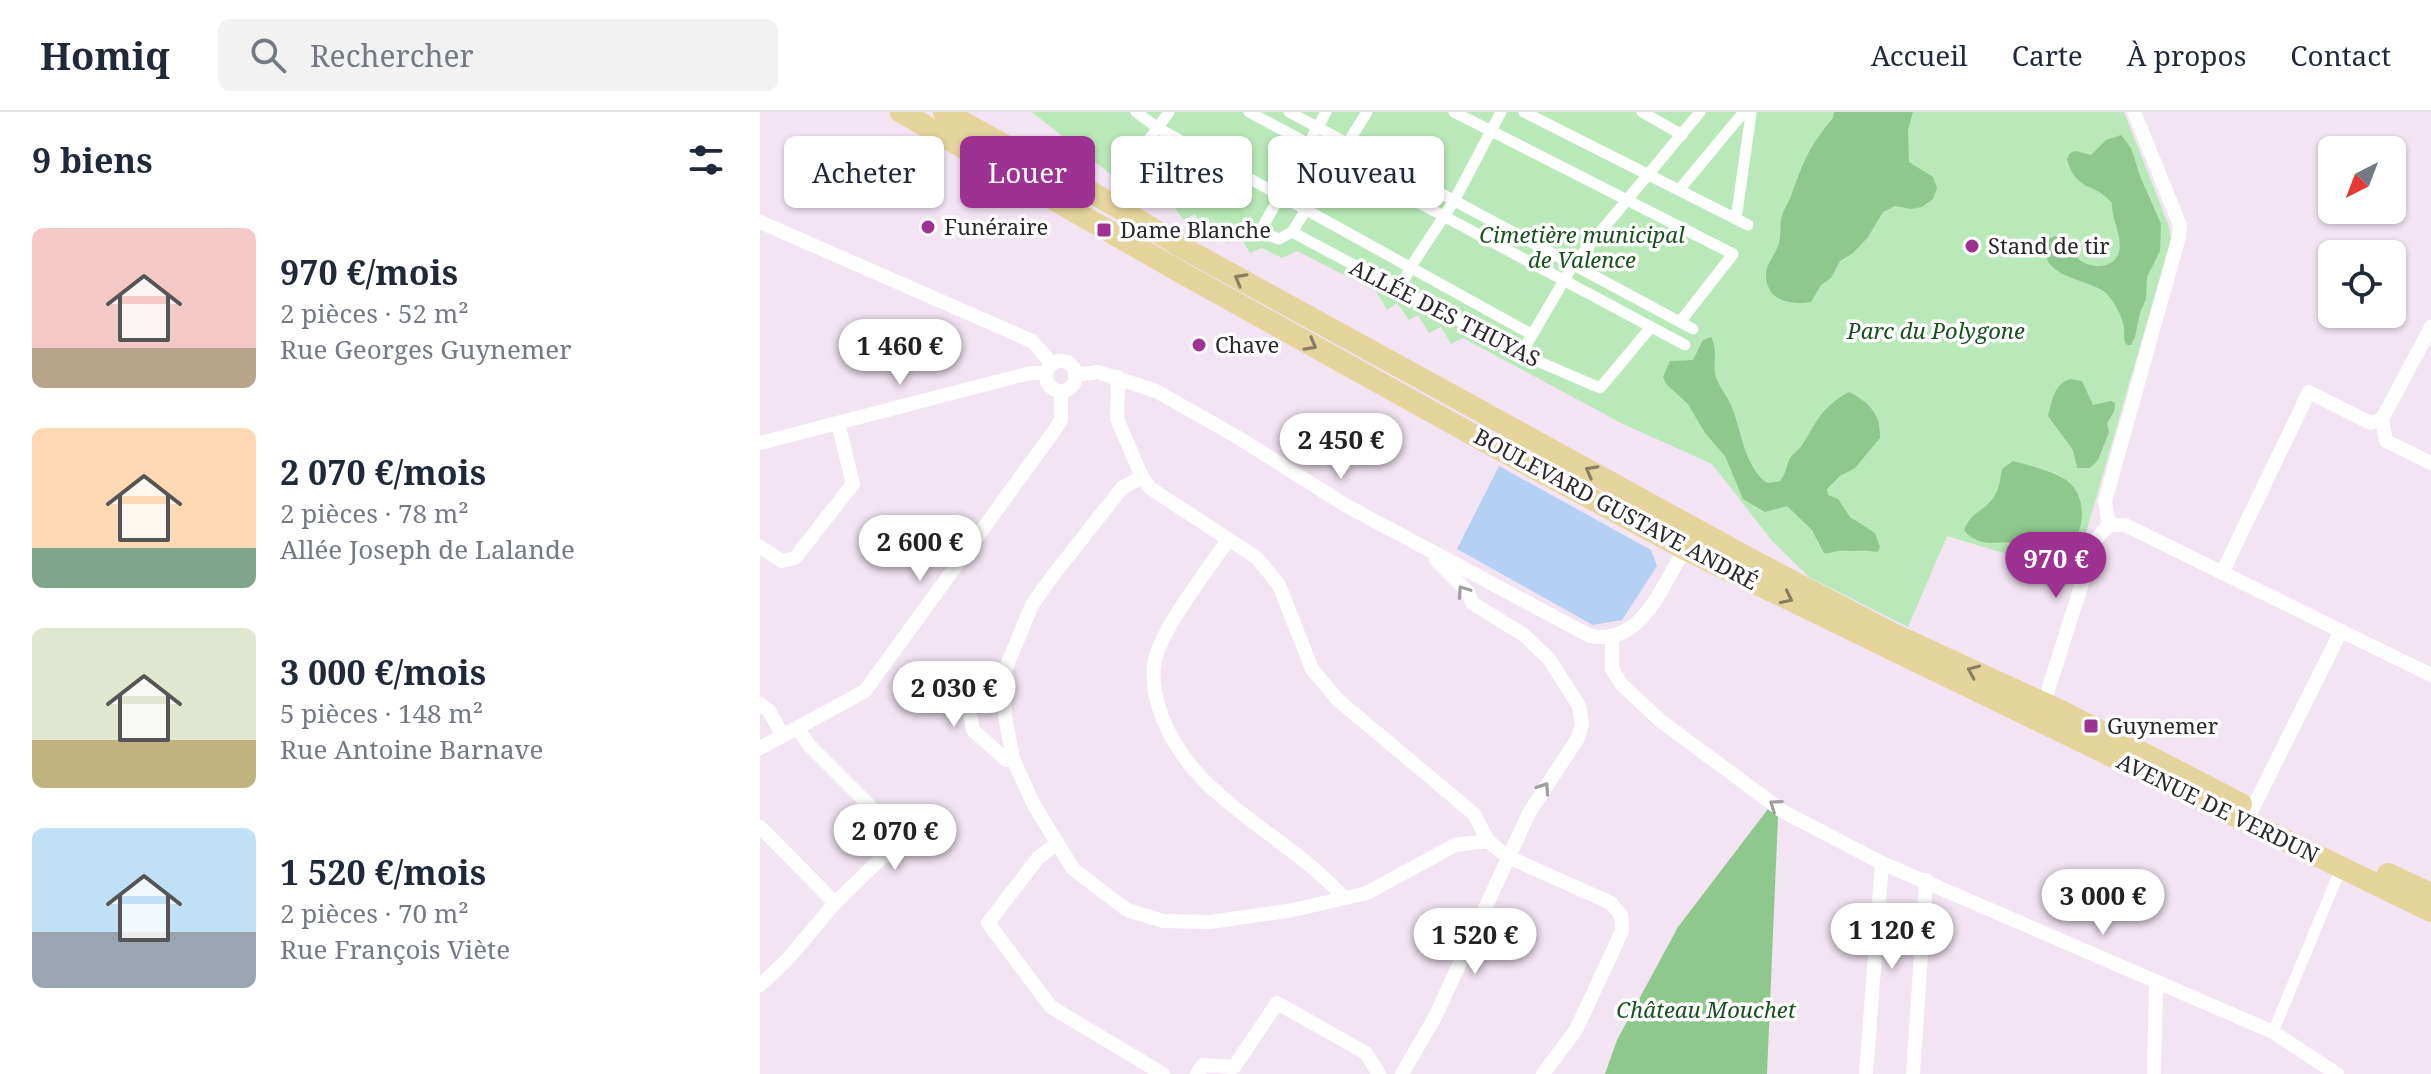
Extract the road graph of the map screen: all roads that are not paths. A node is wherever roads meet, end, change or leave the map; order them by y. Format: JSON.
{"nodes":[{"id":1,"x":901,"y":112,"type":"edge"},
{"id":2,"x":944,"y":112,"type":"edge"},
{"id":3,"x":1136,"y":112,"type":"edge"},
{"id":4,"x":1169,"y":112,"type":"edge"},
{"id":5,"x":1249,"y":112,"type":"edge"},
{"id":6,"x":1289,"y":112,"type":"edge"},
{"id":7,"x":1326,"y":112,"type":"edge"},
{"id":8,"x":1367,"y":112,"type":"edge"},
{"id":9,"x":1454,"y":112,"type":"edge"},
{"id":10,"x":1501,"y":112,"type":"edge"},
{"id":11,"x":1642,"y":112,"type":"edge"},
{"id":12,"x":1700,"y":112,"type":"edge"},
{"id":13,"x":2134,"y":112,"type":"edge"},
{"id":14,"x":1743,"y":113,"type":"edge"},
{"id":15,"x":1531,"y":114,"type":"edge"},
{"id":16,"x":1317,"y":127,"type":"junction"},
{"id":17,"x":1158,"y":128,"type":"junction"},
{"id":18,"x":1492,"y":131,"type":"junction"},
{"id":19,"x":1682,"y":135,"type":"junction"},
{"id":20,"x":1152,"y":136,"type":"edge"},
{"id":21,"x":1295,"y":136,"type":"edge"},
{"id":22,"x":1312,"y":136,"type":"edge"},
{"id":23,"x":1334,"y":136,"type":"edge"},
{"id":24,"x":1352,"y":136,"type":"edge"},
{"id":25,"x":1649,"y":175,"type":"junction"},
{"id":26,"x":1268,"y":189,"type":"edge"},
{"id":27,"x":1679,"y":190,"type":"junction"},
{"id":28,"x":1444,"y":196,"type":"edge"},
{"id":29,"x":1628,"y":199,"type":"junction"},
{"id":30,"x":1454,"y":201,"type":"junction"},
{"id":31,"x":1273,"y":208,"type":"edge"},
{"id":32,"x":1300,"y":208,"type":"edge"},
{"id":33,"x":1307,"y":208,"type":"edge"},
{"id":34,"x":1429,"y":208,"type":"edge"},
{"id":35,"x":1305,"y":211,"type":"junction"},
{"id":36,"x":1444,"y":216,"type":"junction"},
{"id":37,"x":1736,"y":219,"type":"junction"},
{"id":38,"x":760,"y":222,"type":"edge"},
{"id":39,"x":1748,"y":225,"type":"dead end"},
{"id":40,"x":1292,"y":232,"type":"junction"},
{"id":41,"x":1573,"y":265,"type":"junction"},
{"id":42,"x":1410,"y":268,"type":"junction"},
{"id":43,"x":1563,"y":280,"type":"junction"},
{"id":44,"x":1399,"y":291,"type":"junction"},
{"id":45,"x":1680,"y":322,"type":"junction"},
{"id":46,"x":1651,"y":327,"type":"junction"},
{"id":47,"x":2431,"y":327,"type":"edge"},
{"id":48,"x":1693,"y":329,"type":"dead end"},
{"id":49,"x":1531,"y":334,"type":"junction"},
{"id":50,"x":1685,"y":345,"type":"dead end"},
{"id":51,"x":1521,"y":354,"type":"junction"},
{"id":52,"x":1049,"y":368,"type":"junction"},
{"id":53,"x":1075,"y":375,"type":"junction"},
{"id":54,"x":1118,"y":377,"type":"junction"},
{"id":55,"x":1061,"y":391,"type":"junction"},
{"id":56,"x":2382,"y":419,"type":"junction"},
{"id":57,"x":838,"y":423,"type":"junction"},
{"id":58,"x":760,"y":443,"type":"edge"},
{"id":59,"x":2431,"y":463,"type":"edge"},
{"id":60,"x":1142,"y":477,"type":"junction"},
{"id":61,"x":2109,"y":525,"type":"junction"},
{"id":62,"x":1228,"y":540,"type":"junction"},
{"id":63,"x":1688,"y":546,"type":"junction"},
{"id":64,"x":760,"y":547,"type":"edge"},
{"id":65,"x":1425,"y":548,"type":"junction"},
{"id":66,"x":1757,"y":563,"type":"junction"},
{"id":67,"x":2222,"y":573,"type":"junction"},
{"id":68,"x":2341,"y":631,"type":"junction"},
{"id":69,"x":1612,"y":638,"type":"junction"},
{"id":70,"x":1903,"y":647,"type":"junction"},
{"id":71,"x":1003,"y":675,"type":"junction"},
{"id":72,"x":2431,"y":675,"type":"edge"},
{"id":73,"x":2044,"y":703,"type":"junction"},
{"id":74,"x":760,"y":704,"type":"edge"},
{"id":75,"x":2005,"y":704,"type":"junction"},
{"id":76,"x":798,"y":729,"type":"junction"},
{"id":77,"x":783,"y":736,"type":"junction"},
{"id":78,"x":760,"y":748,"type":"edge"},
{"id":79,"x":1013,"y":759,"type":"junction"},
{"id":80,"x":2250,"y":816,"type":"junction"},
{"id":81,"x":760,"y":827,"type":"edge"},
{"id":82,"x":1488,"y":841,"type":"junction"},
{"id":83,"x":1056,"y":844,"type":"junction"},
{"id":84,"x":1508,"y":857,"type":"junction"},
{"id":85,"x":1882,"y":863,"type":"junction"},
{"id":86,"x":2341,"y":868,"type":"junction"},
{"id":87,"x":1926,"y":880,"type":"junction"},
{"id":88,"x":2431,"y":894,"type":"edge"},
{"id":89,"x":1344,"y":898,"type":"junction"},
{"id":90,"x":835,"y":903,"type":"junction"},
{"id":91,"x":2431,"y":911,"type":"edge"},
{"id":92,"x":2156,"y":981,"type":"junction"},
{"id":93,"x":760,"y":985,"type":"edge"},
{"id":94,"x":2273,"y":1032,"type":"junction"},
{"id":95,"x":1163,"y":1074,"type":"edge"},
{"id":96,"x":1197,"y":1074,"type":"edge"},
{"id":97,"x":1379,"y":1074,"type":"edge"},
{"id":98,"x":1402,"y":1074,"type":"edge"},
{"id":99,"x":1543,"y":1074,"type":"edge"},
{"id":100,"x":1866,"y":1074,"type":"edge"},
{"id":101,"x":1913,"y":1074,"type":"edge"},
{"id":102,"x":2154,"y":1074,"type":"edge"},
{"id":103,"x":2337,"y":1074,"type":"edge"}],
"edges":[{"from":1,"to":63,"type":"main road","name":"BOULEVARD GUSTAVE ANDRÉ","one_way":true},
{"from":66,"to":2,"type":"main road","name":"BOULEVARD GUSTAVE ANDRÉ","one_way":true},
{"from":3,"to":17,"type":"street"},
{"from":4,"to":17,"type":"street"},
{"from":5,"to":21,"type":"street"},
{"from":6,"to":16,"type":"street"},
{"from":7,"to":16,"type":"street"},
{"from":8,"to":24,"type":"street"},
{"from":9,"to":18,"type":"street"},
{"from":10,"to":18,"type":"street"},
{"from":11,"to":19,"type":"street"},
{"from":12,"to":19,"type":"street"},
{"from":13,"to":61,"type":"street"},
{"from":14,"to":27,"type":"street"},
{"from":14,"to":37,"type":"street"},
{"from":15,"to":25,"type":"street"},
{"from":16,"to":22,"type":"street"},
{"from":16,"to":23,"type":"street"},
{"from":17,"to":20,"type":"street"},
{"from":17,"to":26,"type":"street"},
{"from":18,"to":29,"type":"street"},
{"from":18,"to":30,"type":"street"},
{"from":19,"to":25,"type":"street"},
{"from":25,"to":27,"type":"street"},
{"from":25,"to":29,"type":"street"},
{"from":27,"to":37,"type":"street"},
{"from":28,"to":30,"type":"street"},
{"from":29,"to":41,"type":"street"},
{"from":29,"to":45,"type":"street"},
{"from":30,"to":36,"type":"street"},
{"from":30,"to":41,"type":"street"},
{"from":31,"to":40,"type":"street"},
{"from":32,"to":35,"type":"street"},
{"from":33,"to":35,"type":"street"},
{"from":34,"to":36,"type":"street"},
{"from":35,"to":40,"type":"street"},
{"from":35,"to":42,"type":"street"},
{"from":36,"to":42,"type":"street"},
{"from":36,"to":43,"type":"street"},
{"from":37,"to":39,"type":"street"},
{"from":38,"to":52,"type":"street"},
{"from":40,"to":44,"type":"street","name":"ALLÉE DES THUYAS"},
{"from":41,"to":43,"type":"street"},
{"from":41,"to":45,"type":"street"},
{"from":42,"to":44,"type":"street"},
{"from":42,"to":49,"type":"street"},
{"from":43,"to":46,"type":"street"},
{"from":43,"to":49,"type":"street"},
{"from":44,"to":51,"type":"street","name":"ALLÉE DES THUYAS"},
{"from":45,"to":48,"type":"street"},
{"from":46,"to":50,"type":"street"},
{"from":46,"to":51,"type":"street","name":"ALLÉE DES THUYAS"},
{"from":47,"to":56,"type":"street"},
{"from":49,"to":51,"type":"street"},
{"from":52,"to":53,"type":"street"},
{"from":52,"to":55,"type":"street"},
{"from":52,"to":57,"type":"street"},
{"from":53,"to":54,"type":"street"},
{"from":53,"to":55,"type":"street"},
{"from":54,"to":60,"type":"street"},
{"from":54,"to":65,"type":"street"},
{"from":55,"to":76,"type":"street"},
{"from":56,"to":59,"type":"street"},
{"from":56,"to":67,"type":"street"},
{"from":57,"to":58,"type":"street"},
{"from":57,"to":64,"type":"street"},
{"from":60,"to":62,"type":"street"},
{"from":60,"to":71,"type":"street"},
{"from":61,"to":67,"type":"street"},
{"from":61,"to":73,"type":"street"},
{"from":62,"to":82,"type":"street"},
{"from":62,"to":89,"type":"street"},
{"from":63,"to":66,"type":"street"},
{"from":63,"to":69,"type":"street"},
{"from":63,"to":70,"type":"main road","name":"BOULEVARD GUSTAVE ANDRÉ","one_way":true},
{"from":65,"to":69,"type":"street"},
{"from":84,"to":65,"type":"street","one_way":true},
{"from":66,"to":70,"type":"main road","name":"BOULEVARD GUSTAVE ANDRÉ"},
{"from":67,"to":68,"type":"street"},
{"from":68,"to":72,"type":"street"},
{"from":68,"to":80,"type":"street"},
{"from":85,"to":69,"type":"street","one_way":true},
{"from":73,"to":70,"type":"main road","name":"BOULEVARD GUSTAVE ANDRÉ","one_way":true},
{"from":70,"to":75,"type":"main road","name":"BOULEVARD GUSTAVE ANDRÉ"},
{"from":71,"to":79,"type":"street"},
{"from":71,"to":79,"type":"street"},
{"from":73,"to":75,"type":"street"},
{"from":73,"to":80,"type":"main road","name":"AVENUE DE VERDUN"},
{"from":74,"to":77,"type":"street"},
{"from":75,"to":80,"type":"main road","name":"AVENUE DE VERDUN"},
{"from":76,"to":77,"type":"street"},
{"from":76,"to":90,"type":"street"},
{"from":77,"to":78,"type":"street"},
{"from":79,"to":83,"type":"street"},
{"from":80,"to":86,"type":"main road","name":"AVENUE DE VERDUN"},
{"from":80,"to":88,"type":"main road","name":"AVENUE DE VERDUN"},
{"from":81,"to":90,"type":"street"},
{"from":82,"to":84,"type":"street"},
{"from":82,"to":89,"type":"street"},
{"from":83,"to":89,"type":"street"},
{"from":83,"to":95,"type":"street"},
{"from":84,"to":98,"type":"street"},
{"from":84,"to":99,"type":"street"},
{"from":85,"to":87,"type":"street"},
{"from":85,"to":100,"type":"street"},
{"from":86,"to":91,"type":"main road","name":"AVENUE DE VERDUN"},
{"from":86,"to":94,"type":"street"},
{"from":87,"to":92,"type":"street"},
{"from":87,"to":101,"type":"street"},
{"from":90,"to":93,"type":"street"},
{"from":92,"to":94,"type":"street"},
{"from":92,"to":102,"type":"street"},
{"from":94,"to":103,"type":"street"},
{"from":96,"to":97,"type":"street"}]}
